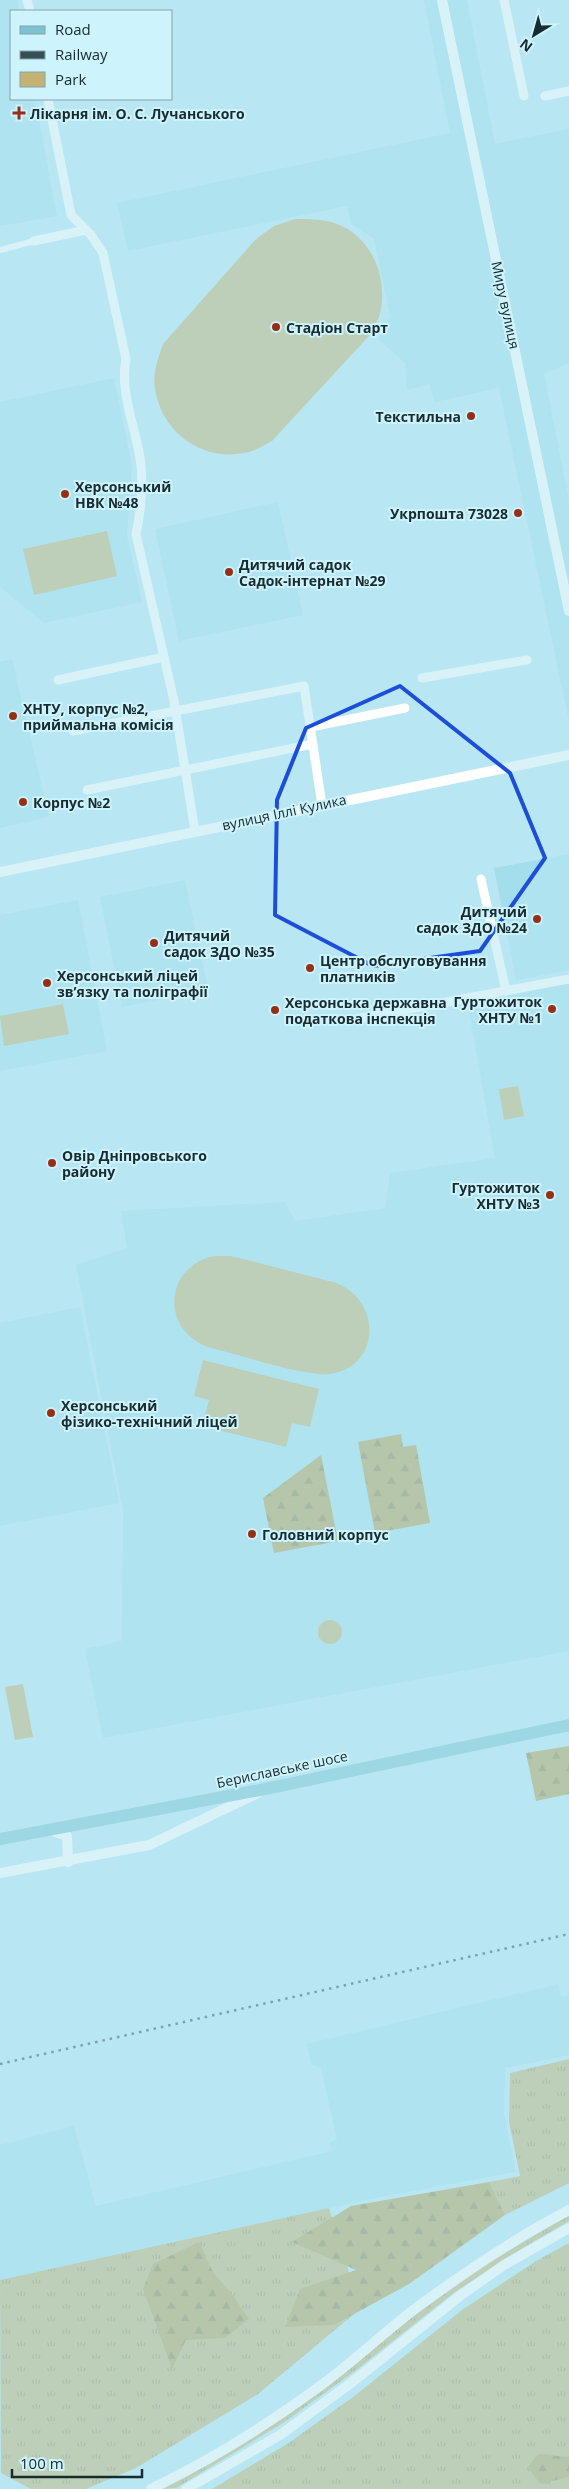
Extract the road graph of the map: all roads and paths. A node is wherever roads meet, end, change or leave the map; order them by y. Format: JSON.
{"nodes":[{"id":1,"x":442,"y":0,"type":"edge"},
{"id":2,"x":504,"y":0,"type":"edge"},
{"id":3,"x":569,"y":92,"type":"edge"},
{"id":4,"x":524,"y":96,"type":"dead end"},
{"id":5,"x":544,"y":96,"type":"dead end"},
{"id":6,"x":48,"y":100,"type":"edge"},
{"id":7,"x":86,"y":230,"type":"junction"},
{"id":8,"x":34,"y":241,"type":"joint"},
{"id":9,"x":0,"y":250,"type":"edge"},
{"id":10,"x":569,"y":611,"type":"edge"},
{"id":11,"x":164,"y":657,"type":"junction"},
{"id":12,"x":527,"y":660,"type":"dead end"},
{"id":13,"x":422,"y":678,"type":"dead end"},
{"id":14,"x":58,"y":680,"type":"dead end"},
{"id":15,"x":405,"y":708,"type":"dead end"},
{"id":16,"x":176,"y":711,"type":"junction"},
{"id":17,"x":311,"y":727,"type":"junction"},
{"id":18,"x":73,"y":731,"type":"dead end"},
{"id":19,"x":314,"y":744,"type":"junction"},
{"id":20,"x":569,"y":755,"type":"edge"},
{"id":21,"x":186,"y":772,"type":"junction"},
{"id":22,"x":87,"y":790,"type":"dead end"},
{"id":23,"x":322,"y":805,"type":"junction"},
{"id":24,"x":195,"y":831,"type":"junction"},
{"id":25,"x":0,"y":872,"type":"edge"},
{"id":26,"x":481,"y":879,"type":"dead end"},
{"id":27,"x":569,"y":979,"type":"edge"},
{"id":28,"x":506,"y":991,"type":"junction"},
{"id":29,"x":350,"y":1020,"type":"dead end"},
{"id":30,"x":569,"y":1725,"type":"edge"},
{"id":31,"x":270,"y":1788,"type":"junction"},
{"id":32,"x":50,"y":1830,"type":"junction"},
{"id":33,"x":0,"y":1839,"type":"edge"},
{"id":34,"x":68,"y":1862,"type":"junction"},
{"id":35,"x":0,"y":1874,"type":"edge"},
{"id":36,"x":569,"y":2210,"type":"edge"},
{"id":37,"x":569,"y":2228,"type":"edge"},
{"id":38,"x":151,"y":2489,"type":"edge"},
{"id":39,"x":186,"y":2489,"type":"edge"}],
"edges":[{"from":1,"to":10,"type":"street","name":"Миру вулиця"},
{"from":2,"to":4,"type":"street"},
{"from":3,"to":5,"type":"street"},
{"from":6,"to":7,"type":"street"},
{"from":7,"to":8,"type":"street"},
{"from":7,"to":11,"type":"street"},
{"from":8,"to":9,"type":"street"},
{"from":11,"to":14,"type":"street"},
{"from":11,"to":16,"type":"street"},
{"from":12,"to":13,"type":"street"},
{"from":15,"to":17,"type":"street"},
{"from":16,"to":17,"type":"street"},
{"from":16,"to":18,"type":"street"},
{"from":16,"to":21,"type":"street"},
{"from":17,"to":19,"type":"street"},
{"from":19,"to":21,"type":"street"},
{"from":19,"to":23,"type":"street"},
{"from":20,"to":23,"type":"street","name":"вулиця Іллі Кулика"},
{"from":21,"to":22,"type":"street"},
{"from":21,"to":24,"type":"street"},
{"from":23,"to":24,"type":"street","name":"вулиця Іллі Кулика"},
{"from":24,"to":25,"type":"street","name":"вулиця Іллі Кулика"},
{"from":26,"to":28,"type":"street"},
{"from":27,"to":28,"type":"street"},
{"from":28,"to":29,"type":"street"},
{"from":30,"to":31,"type":"main road","name":"Бериславське шосе"},
{"from":31,"to":32,"type":"main road","name":"Бериславське шосе"},
{"from":31,"to":34,"type":"street"},
{"from":32,"to":33,"type":"main road","name":"Бериславське шосе"},
{"from":32,"to":34,"type":"street"},
{"from":34,"to":35,"type":"street"},
{"from":36,"to":38,"type":"street"},
{"from":37,"to":39,"type":"street"}]}
